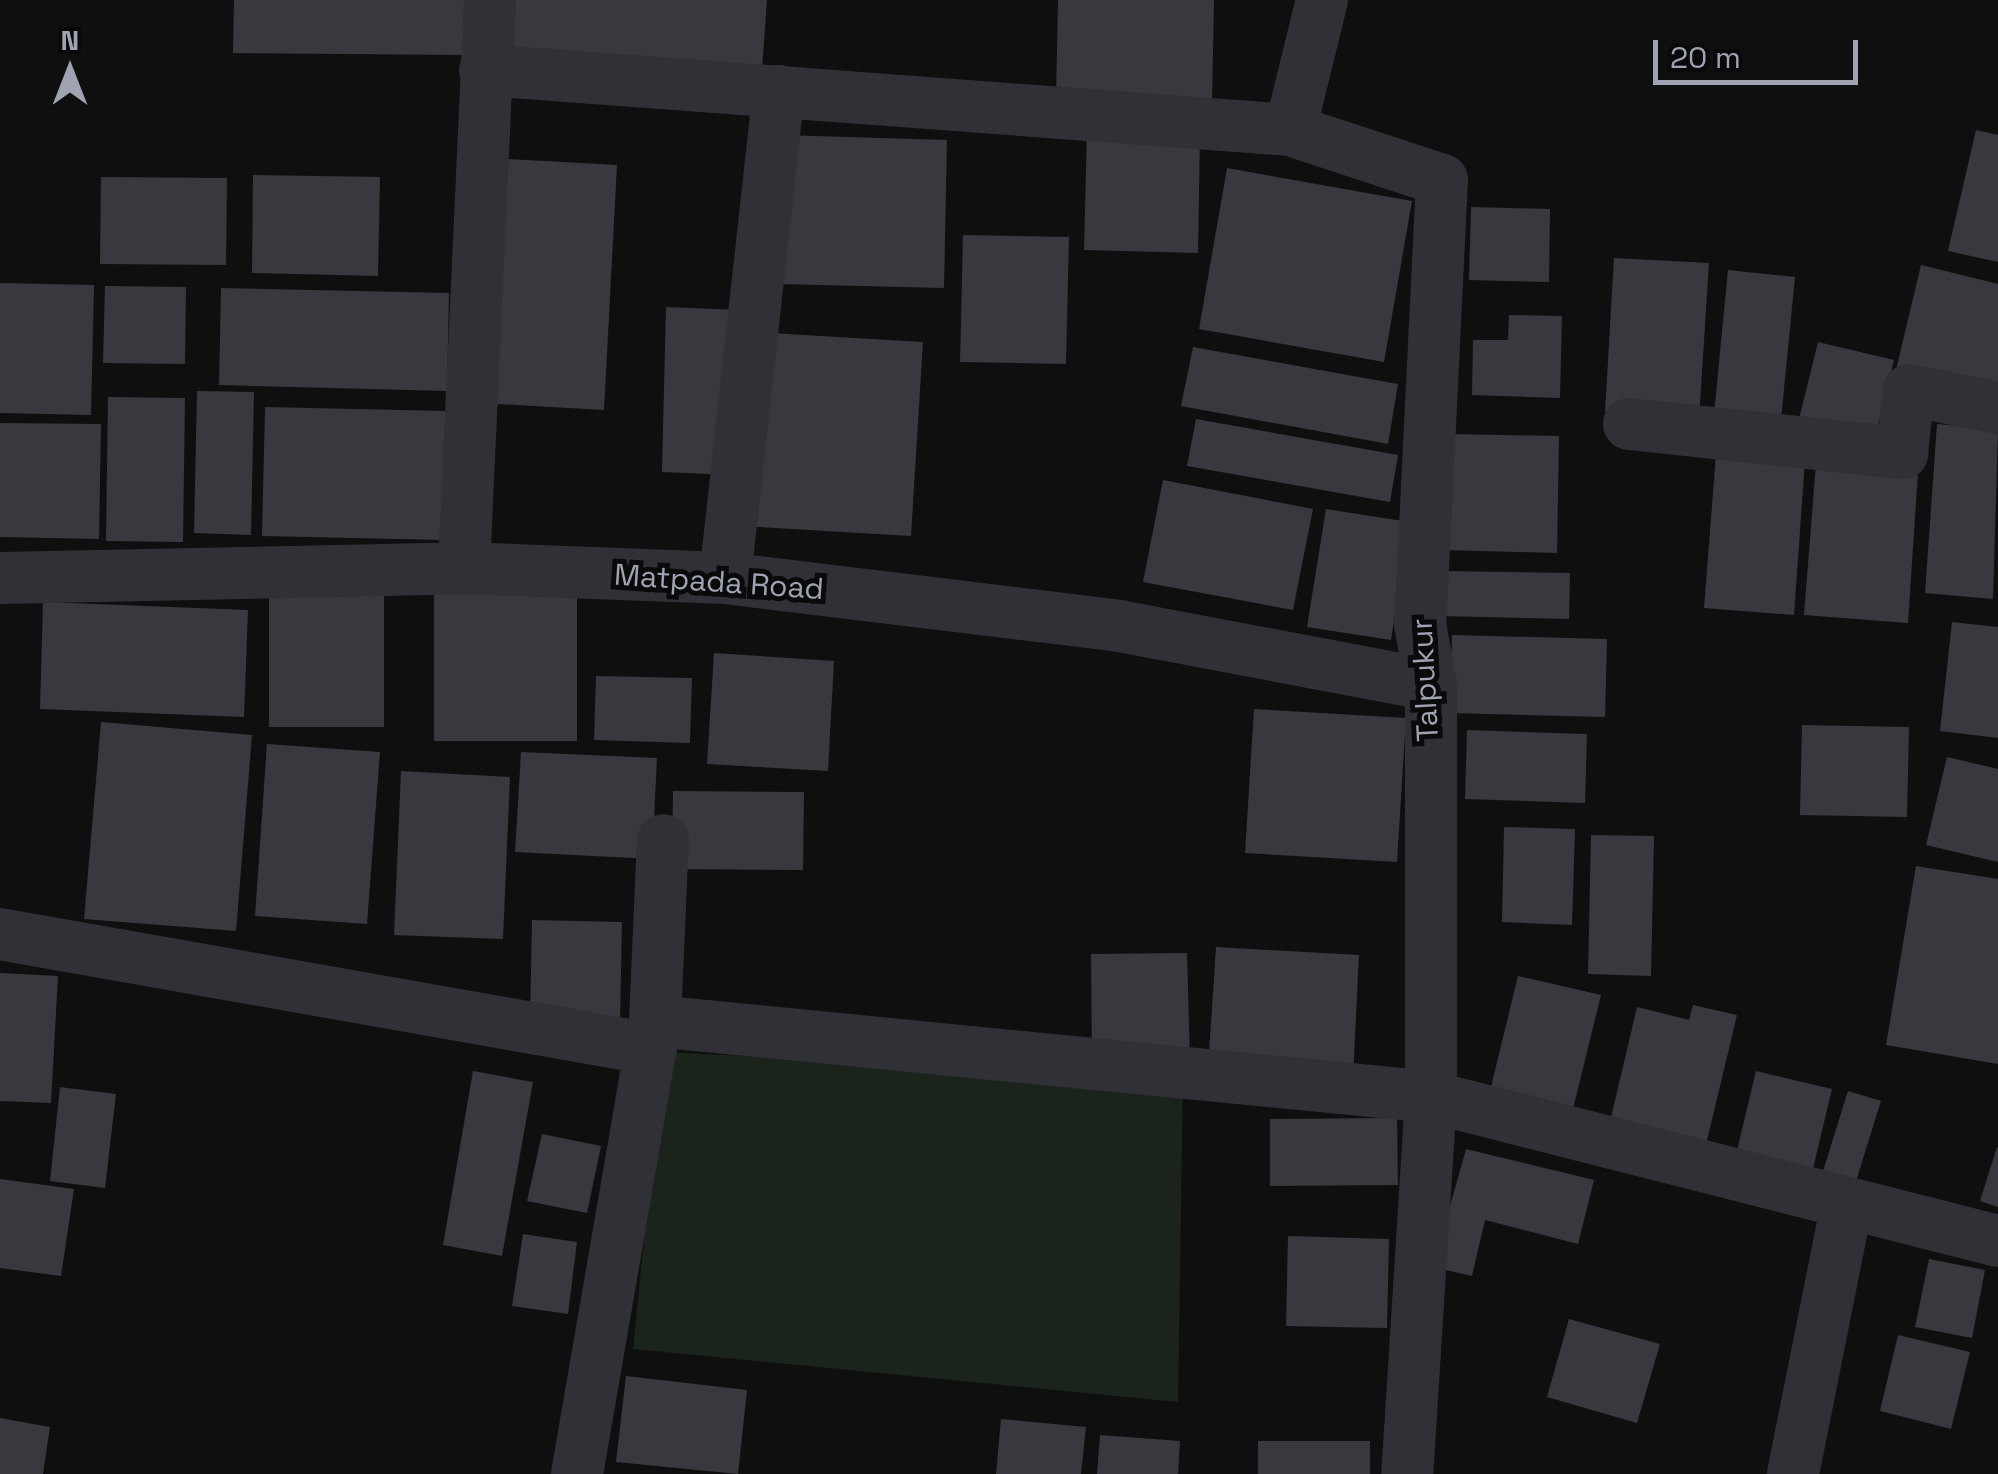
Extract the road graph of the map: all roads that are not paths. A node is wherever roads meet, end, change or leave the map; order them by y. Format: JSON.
{"nodes":[{"id":1,"x":490,"y":0,"type":"edge"},
{"id":2,"x":1322,"y":0,"type":"edge"},
{"id":3,"x":485,"y":70,"type":"junction"},
{"id":4,"x":778,"y":91,"type":"junction"},
{"id":5,"x":1290,"y":130,"type":"junction"},
{"id":6,"x":1998,"y":408,"type":"edge"},
{"id":7,"x":1629,"y":424,"type":"dead end"},
{"id":8,"x":464,"y":568,"type":"junction"},
{"id":9,"x":0,"y":578,"type":"edge"},
{"id":10,"x":725,"y":578,"type":"junction"},
{"id":11,"x":1431,"y":685,"type":"junction"},
{"id":12,"x":663,"y":840,"type":"dead end"},
{"id":13,"x":0,"y":934,"type":"edge"},
{"id":14,"x":653,"y":1035,"type":"junction"},
{"id":15,"x":1431,"y":1096,"type":"junction"},
{"id":16,"x":1847,"y":1203,"type":"junction"},
{"id":17,"x":1998,"y":1241,"type":"edge"},
{"id":18,"x":577,"y":1474,"type":"edge"},
{"id":19,"x":1407,"y":1474,"type":"edge"},
{"id":20,"x":1793,"y":1474,"type":"edge"}],
"edges":[{"from":1,"to":3,"type":"street"},
{"from":2,"to":5,"type":"street"},
{"from":3,"to":4,"type":"street"},
{"from":3,"to":8,"type":"street"},
{"from":4,"to":5,"type":"street"},
{"from":4,"to":10,"type":"street"},
{"from":5,"to":11,"type":"street","name":"Talpukur"},
{"from":6,"to":7,"type":"street"},
{"from":8,"to":9,"type":"street","name":"Matpada Road"},
{"from":8,"to":10,"type":"street","name":"Matpada Road"},
{"from":10,"to":11,"type":"street","name":"Matpada Road"},
{"from":11,"to":15,"type":"street","name":"Talpukur"},
{"from":12,"to":14,"type":"street"},
{"from":13,"to":14,"type":"street"},
{"from":14,"to":15,"type":"street"},
{"from":14,"to":18,"type":"street"},
{"from":15,"to":16,"type":"street"},
{"from":15,"to":19,"type":"street","name":"Talpukur"},
{"from":16,"to":17,"type":"street"},
{"from":16,"to":20,"type":"street"}]}
